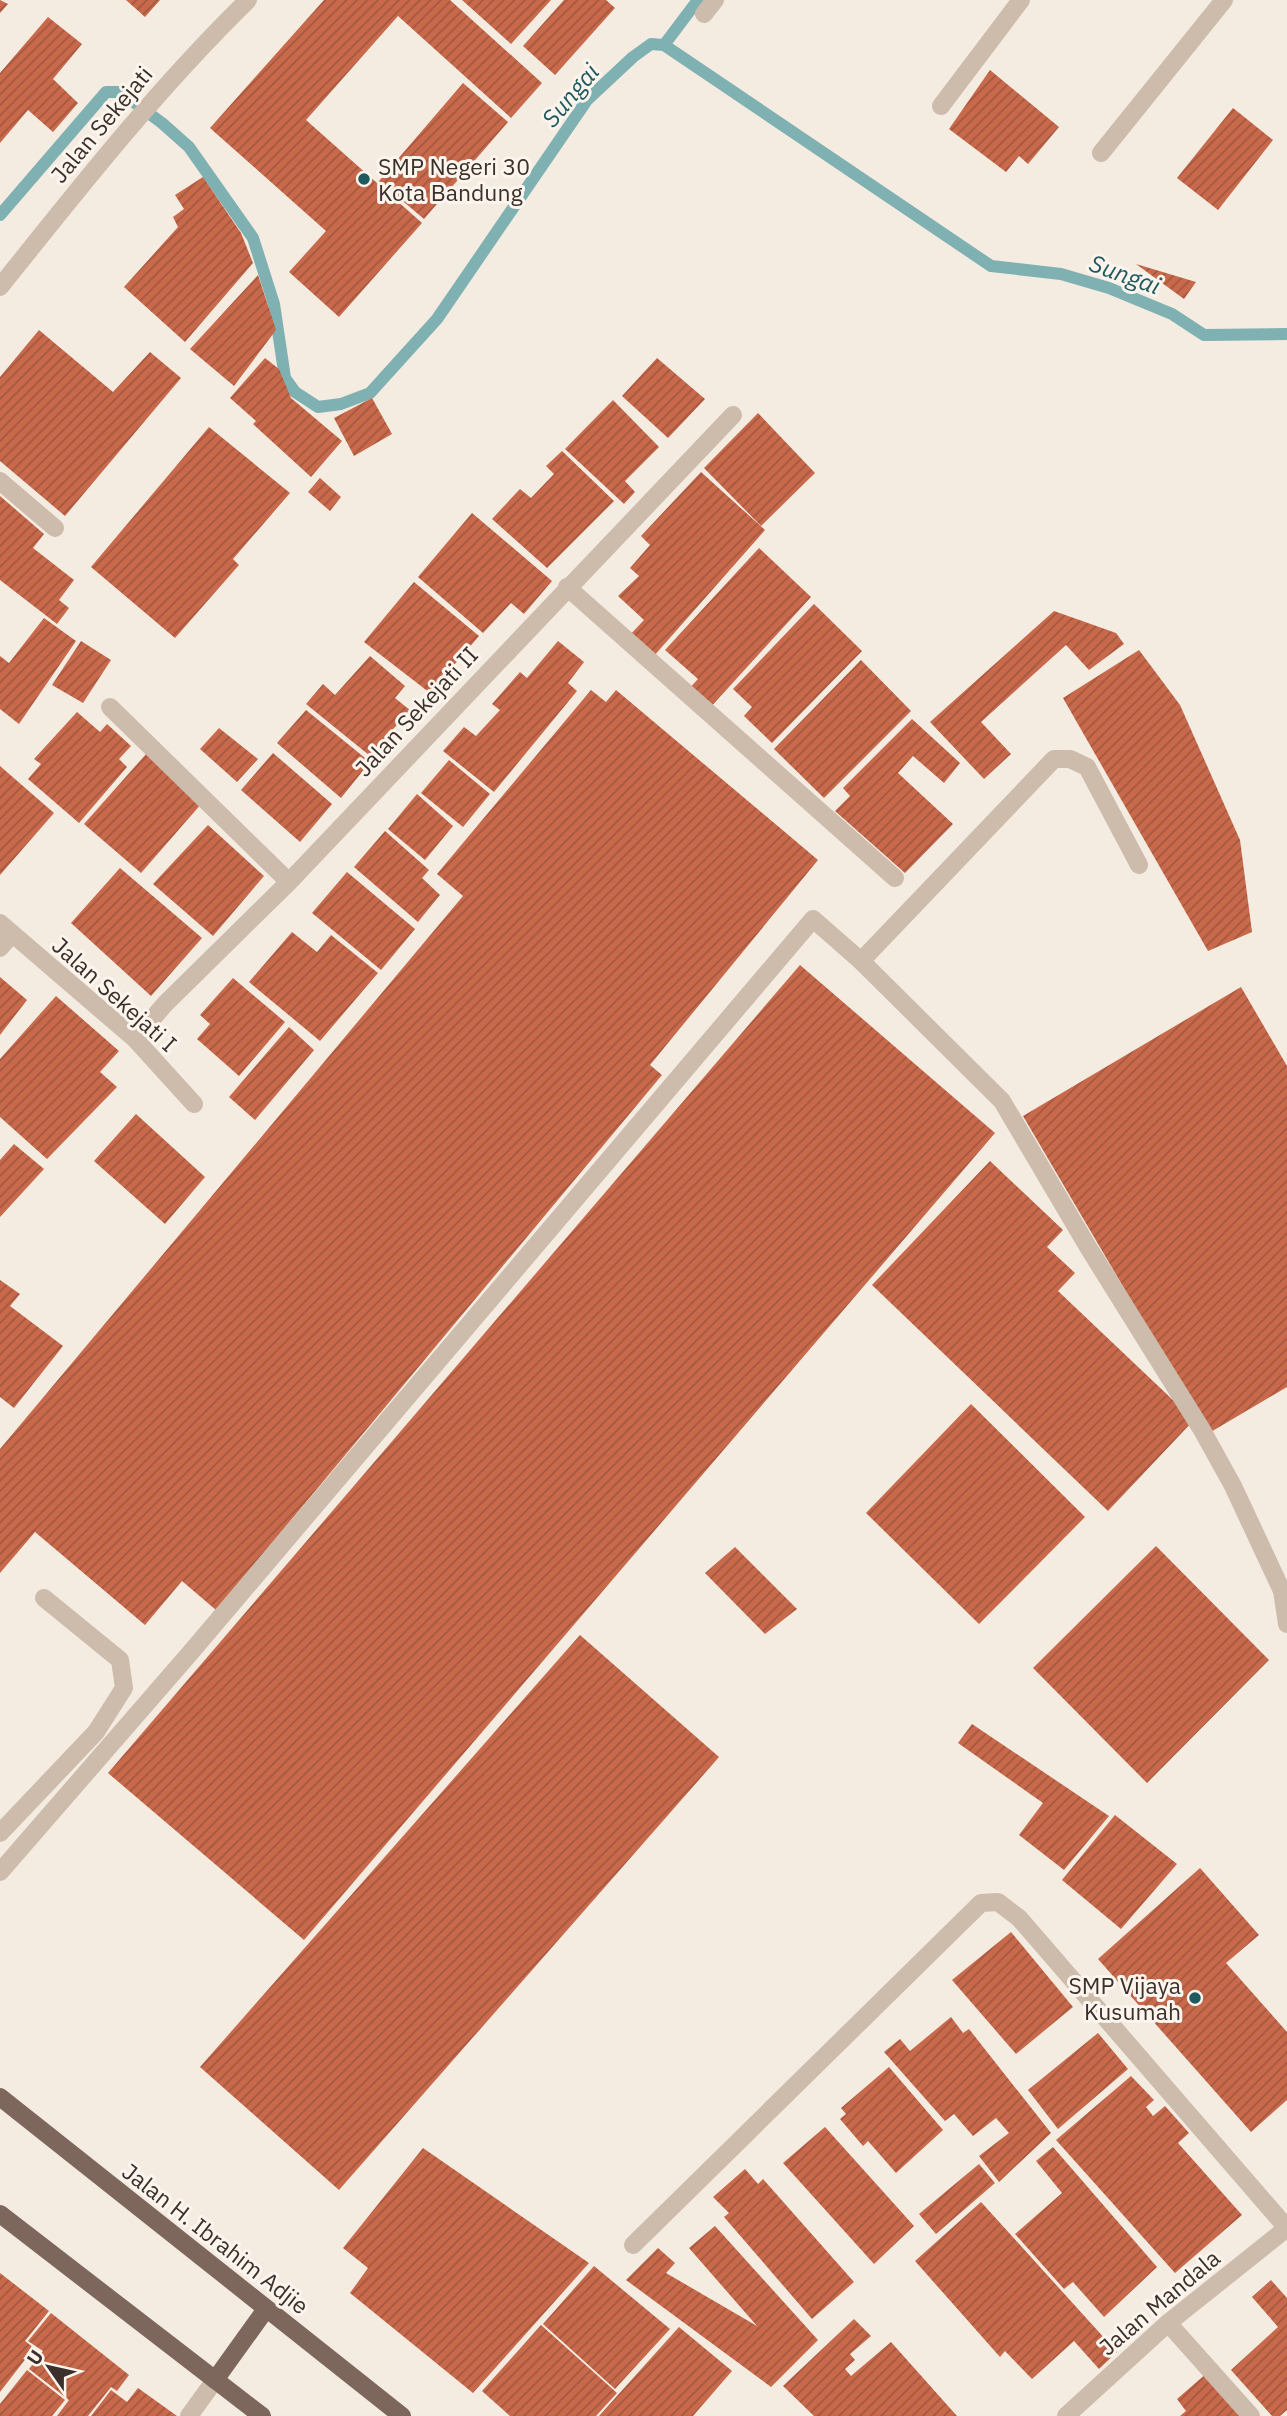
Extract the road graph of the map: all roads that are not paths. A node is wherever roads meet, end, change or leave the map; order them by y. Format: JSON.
{"nodes":[{"id":1,"x":1021,"y":0,"type":"edge"},
{"id":2,"x":1224,"y":0,"type":"edge"},
{"id":3,"x":239,"y":3,"type":"edge"},
{"id":4,"x":941,"y":106,"type":"dead end"},
{"id":5,"x":1101,"y":153,"type":"dead end"},
{"id":6,"x":0,"y":288,"type":"edge"},
{"id":7,"x":733,"y":415,"type":"dead end"},
{"id":8,"x":0,"y":481,"type":"edge"},
{"id":9,"x":55,"y":528,"type":"dead end"},
{"id":10,"x":567,"y":587,"type":"junction"},
{"id":11,"x":110,"y":707,"type":"dead end"},
{"id":12,"x":1139,"y":865,"type":"dead end"},
{"id":13,"x":895,"y":878,"type":"dead end"},
{"id":14,"x":289,"y":882,"type":"junction"},
{"id":15,"x":6,"y":929,"type":"edge"},
{"id":16,"x":0,"y":948,"type":"edge"},
{"id":17,"x":861,"y":961,"type":"junction"},
{"id":18,"x":135,"y":1039,"type":"junction"},
{"id":19,"x":194,"y":1104,"type":"dead end"},
{"id":20,"x":44,"y":1598,"type":"dead end"},
{"id":21,"x":1287,"y":1623,"type":"edge"},
{"id":22,"x":0,"y":1833,"type":"edge"},
{"id":23,"x":0,"y":1872,"type":"edge"},
{"id":24,"x":0,"y":2097,"type":"edge"},
{"id":25,"x":0,"y":2214,"type":"edge"},
{"id":26,"x":1287,"y":2228,"type":"edge"},
{"id":27,"x":633,"y":2245,"type":"dead end"},
{"id":28,"x":266,"y":2309,"type":"junction"},
{"id":29,"x":1168,"y":2323,"type":"junction"},
{"id":30,"x":215,"y":2380,"type":"junction"},
{"id":31,"x":189,"y":2416,"type":"edge"},
{"id":32,"x":262,"y":2416,"type":"edge"},
{"id":33,"x":402,"y":2416,"type":"edge"},
{"id":34,"x":1066,"y":2416,"type":"edge"},
{"id":35,"x":1251,"y":2416,"type":"edge"}],
"edges":[{"from":1,"to":4,"type":"street"},
{"from":2,"to":5,"type":"street"},
{"from":3,"to":6,"type":"street","name":"Jalan Sekejati"},
{"from":7,"to":10,"type":"street","name":"Jalan Sekejati II"},
{"from":8,"to":9,"type":"street"},
{"from":10,"to":13,"type":"street"},
{"from":10,"to":14,"type":"street","name":"Jalan Sekejati II"},
{"from":11,"to":14,"type":"street"},
{"from":12,"to":17,"type":"street"},
{"from":14,"to":18,"type":"street","name":"Jalan Sekejati II"},
{"from":15,"to":16,"type":"street"},
{"from":15,"to":18,"type":"street","name":"Jalan Sekejati I"},
{"from":17,"to":21,"type":"street"},
{"from":17,"to":23,"type":"street"},
{"from":18,"to":19,"type":"street","name":"Jalan Sekejati I"},
{"from":20,"to":22,"type":"street"},
{"from":24,"to":28,"type":"main road","name":"Jalan H. Ibrahim Adjie"},
{"from":25,"to":30,"type":"main road"},
{"from":26,"to":27,"type":"street"},
{"from":26,"to":29,"type":"street","name":"Jalan Mandala"},
{"from":28,"to":30,"type":"main road"},
{"from":28,"to":33,"type":"main road","name":"Jalan H. Ibrahim Adjie"},
{"from":29,"to":34,"type":"street","name":"Jalan Mandala"},
{"from":29,"to":35,"type":"street"},
{"from":30,"to":31,"type":"street"},
{"from":30,"to":32,"type":"main road"}]}
